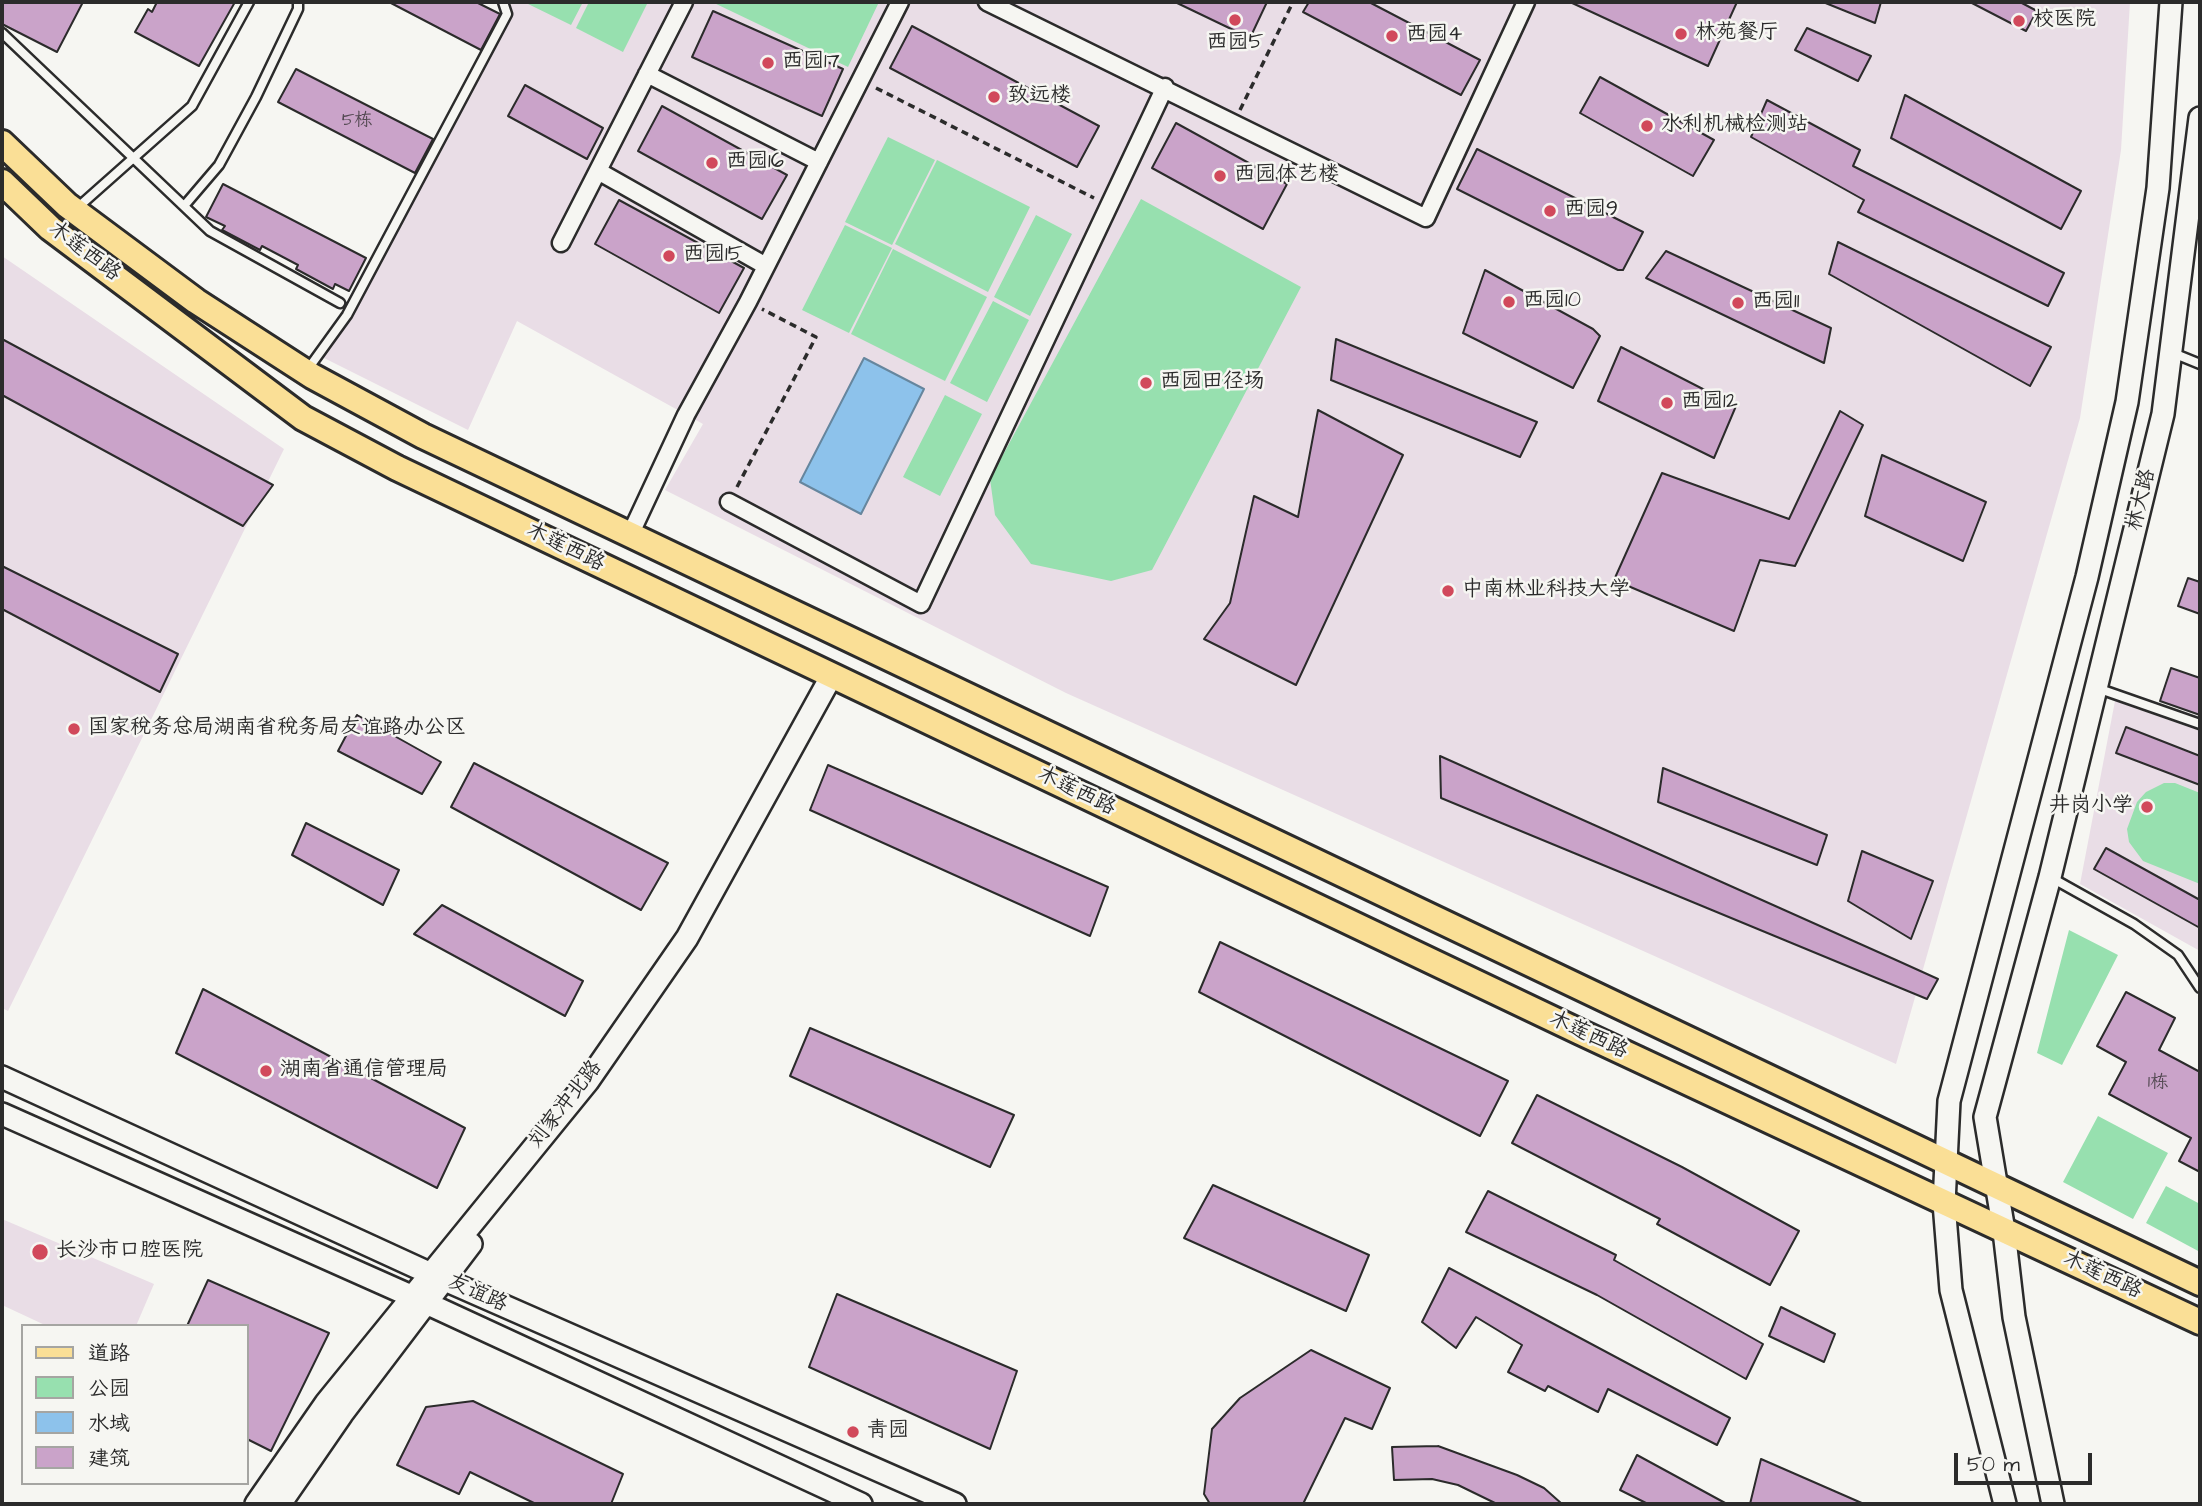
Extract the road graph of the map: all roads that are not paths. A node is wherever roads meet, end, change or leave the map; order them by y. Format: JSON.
{"nodes":[{"id":1,"x":249,"y":2,"type":"edge"},
{"id":2,"x":298,"y":2,"type":"edge"},
{"id":3,"x":503,"y":2,"type":"edge"},
{"id":4,"x":684,"y":2,"type":"edge"},
{"id":5,"x":900,"y":2,"type":"edge"},
{"id":6,"x":987,"y":2,"type":"edge"},
{"id":7,"x":1526,"y":2,"type":"edge"},
{"id":8,"x":2171,"y":2,"type":"edge"},
{"id":9,"x":1008,"y":7,"type":"edge"},
{"id":10,"x":2,"y":33,"type":"edge"},
{"id":11,"x":647,"y":74,"type":"junction"},
{"id":12,"x":1165,"y":87,"type":"junction"},
{"id":13,"x":2200,"y":118,"type":"edge"},
{"id":14,"x":2,"y":144,"type":"edge"},
{"id":15,"x":133,"y":159,"type":"junction"},
{"id":16,"x":819,"y":162,"type":"junction"},
{"id":17,"x":598,"y":171,"type":"junction"},
{"id":18,"x":2,"y":182,"type":"edge"},
{"id":19,"x":184,"y":206,"type":"junction"},
{"id":20,"x":74,"y":211,"type":"junction"},
{"id":21,"x":561,"y":243,"type":"dead end"},
{"id":22,"x":766,"y":266,"type":"junction"},
{"id":23,"x":340,"y":303,"type":"dead end"},
{"id":24,"x":2171,"y":352,"type":"junction"},
{"id":25,"x":2200,"y":364,"type":"edge"},
{"id":26,"x":306,"y":372,"type":"junction"},
{"id":27,"x":729,"y":502,"type":"road end"},
{"id":28,"x":630,"y":535,"type":"junction"},
{"id":29,"x":836,"y":677,"type":"junction"},
{"id":30,"x":2096,"y":687,"type":"junction"},
{"id":31,"x":2200,"y":724,"type":"edge"},
{"id":32,"x":2050,"y":877,"type":"junction"},
{"id":33,"x":2200,"y":988,"type":"edge"},
{"id":34,"x":2,"y":1076,"type":"edge"},
{"id":35,"x":2,"y":1114,"type":"edge"},
{"id":36,"x":1946,"y":1160,"type":"junction"},
{"id":37,"x":1996,"y":1184,"type":"junction"},
{"id":38,"x":1944,"y":1203,"type":"junction"},
{"id":39,"x":2004,"y":1231,"type":"junction"},
{"id":40,"x":436,"y":1276,"type":"junction"},
{"id":41,"x":2200,"y":1283,"type":"edge"},
{"id":42,"x":418,"y":1300,"type":"junction"},
{"id":43,"x":2200,"y":1322,"type":"edge"},
{"id":44,"x":256,"y":1504,"type":"edge"},
{"id":45,"x":280,"y":1504,"type":"edge"},
{"id":46,"x":861,"y":1504,"type":"edge"},
{"id":47,"x":955,"y":1504,"type":"edge"},
{"id":48,"x":2005,"y":1504,"type":"edge"},
{"id":49,"x":2053,"y":1504,"type":"edge"}],
"edges":[{"from":1,"to":15,"type":"lane"},
{"from":2,"to":19,"type":"lane"},
{"from":3,"to":26,"type":"lane"},
{"from":4,"to":11,"type":"street"},
{"from":5,"to":16,"type":"street"},
{"from":6,"to":9,"type":"street"},
{"from":7,"to":12,"type":"street"},
{"from":8,"to":36,"type":"main road"},
{"from":9,"to":12,"type":"street"},
{"from":10,"to":15,"type":"lane"},
{"from":11,"to":16,"type":"street"},
{"from":11,"to":17,"type":"street"},
{"from":12,"to":27,"type":"street"},
{"from":13,"to":24,"type":"main road","name":"林大路"},
{"from":14,"to":20,"type":"main road","name":"木莲西路"},
{"from":15,"to":19,"type":"lane"},
{"from":15,"to":20,"type":"lane"},
{"from":16,"to":22,"type":"street"},
{"from":17,"to":21,"type":"street"},
{"from":17,"to":22,"type":"street"},
{"from":18,"to":29,"type":"main road","name":"木莲西路"},
{"from":19,"to":23,"type":"lane"},
{"from":20,"to":26,"type":"main road","name":"木莲西路"},
{"from":22,"to":28,"type":"street"},
{"from":24,"to":25,"type":"lane"},
{"from":24,"to":30,"type":"main road","name":"林大路"},
{"from":26,"to":28,"type":"main road","name":"木莲西路"},
{"from":28,"to":36,"type":"main road","name":"木莲西路"},
{"from":29,"to":38,"type":"main road","name":"木莲西路"},
{"from":29,"to":40,"type":"main road","name":"刘家冲北路"},
{"from":30,"to":31,"type":"lane"},
{"from":30,"to":32,"type":"main road","name":"林大路"},
{"from":32,"to":33,"type":"lane"},
{"from":32,"to":37,"type":"main road","name":"林大路"},
{"from":34,"to":40,"type":"main road","name":"友谊路"},
{"from":35,"to":42,"type":"main road","name":"友谊路"},
{"from":36,"to":37,"type":"main road","name":"木莲西路"},
{"from":36,"to":38,"type":"main road"},
{"from":37,"to":39,"type":"main road","name":"林大路"},
{"from":37,"to":41,"type":"main road","name":"木莲西路"},
{"from":38,"to":39,"type":"main road","name":"木莲西路"},
{"from":38,"to":48,"type":"main road"},
{"from":39,"to":43,"type":"main road","name":"木莲西路"},
{"from":39,"to":49,"type":"main road","name":"林大路"},
{"from":40,"to":42,"type":"main road","name":"刘家冲北路"},
{"from":40,"to":47,"type":"main road","name":"友谊路"},
{"from":42,"to":44,"type":"main road","name":"刘家冲北路"},
{"from":42,"to":45,"type":"main road","name":"刘家冲北路"},
{"from":42,"to":46,"type":"main road","name":"友谊路"}]}
